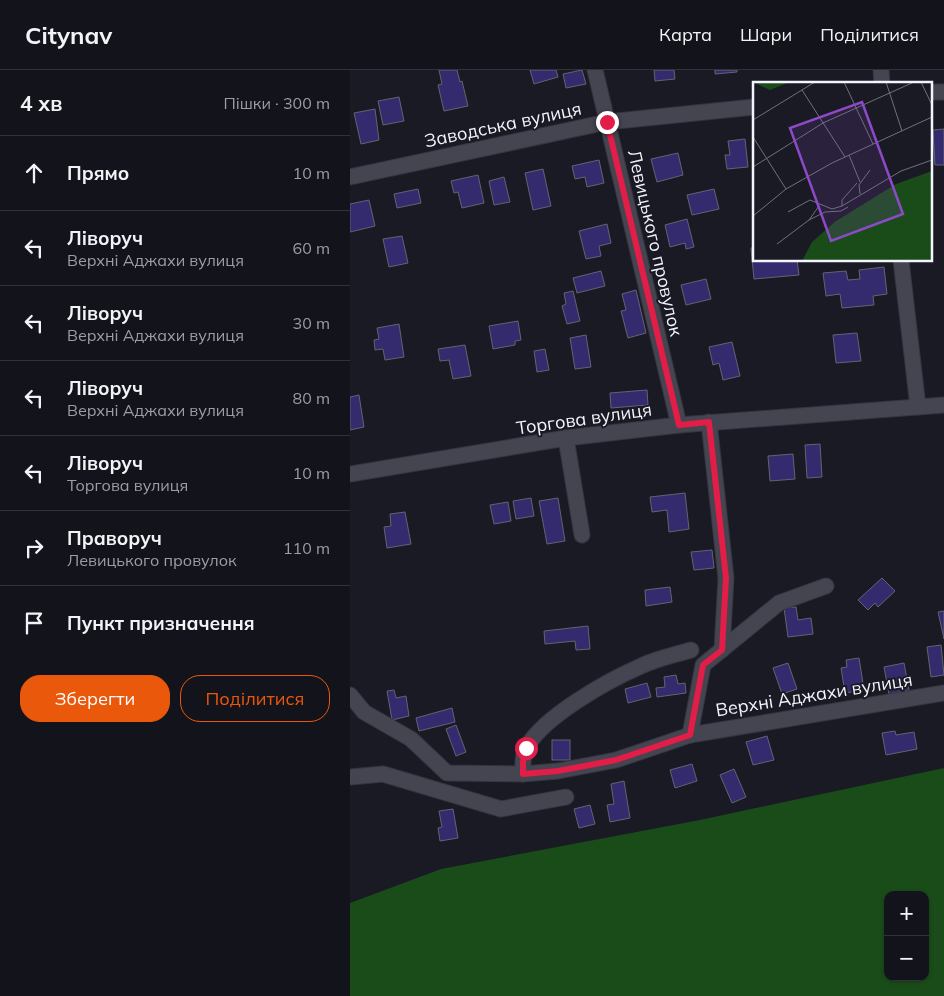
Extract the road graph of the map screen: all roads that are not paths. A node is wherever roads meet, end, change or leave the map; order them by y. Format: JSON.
{"nodes":[{"id":1,"x":595,"y":70,"type":"edge"},
{"id":2,"x":753,"y":108,"type":"edge"},
{"id":3,"x":607,"y":122,"type":"junction"},
{"id":4,"x":350,"y":177,"type":"edge"},
{"id":5,"x":902,"y":261,"type":"edge"},
{"id":6,"x":944,"y":405,"type":"edge"},
{"id":7,"x":918,"y":407,"type":"junction"},
{"id":8,"x":709,"y":422,"type":"junction"},
{"id":9,"x":679,"y":425,"type":"junction"},
{"id":10,"x":566,"y":438,"type":"junction"},
{"id":11,"x":350,"y":474,"type":"edge"},
{"id":12,"x":582,"y":535,"type":"dead end"},
{"id":13,"x":826,"y":586,"type":"dead end"},
{"id":14,"x":691,"y":650,"type":"dead end"},
{"id":15,"x":722,"y":650,"type":"junction"},
{"id":16,"x":944,"y":693,"type":"edge"},
{"id":17,"x":350,"y":695,"type":"edge"},
{"id":18,"x":357,"y":715,"type":"edge"},
{"id":19,"x":690,"y":735,"type":"junction"},
{"id":20,"x":523,"y":774,"type":"junction"},
{"id":21,"x":350,"y":777,"type":"edge"},
{"id":22,"x":566,"y":797,"type":"dead end"}],
"edges":[{"from":1,"to":3,"type":"street","name":"Левицького провулок"},
{"from":2,"to":3,"type":"street","name":"Заводська вулиця"},
{"from":3,"to":4,"type":"street","name":"Заводська вулиця"},
{"from":3,"to":9,"type":"street","name":"Левицького провулок"},
{"from":5,"to":7,"type":"street"},
{"from":6,"to":7,"type":"street","name":"Торгова вулиця"},
{"from":7,"to":8,"type":"street","name":"Торгова вулиця"},
{"from":8,"to":9,"type":"street","name":"Торгова вулиця"},
{"from":8,"to":15,"type":"street"},
{"from":9,"to":10,"type":"street","name":"Торгова вулиця"},
{"from":10,"to":11,"type":"street","name":"Торгова вулиця"},
{"from":10,"to":12,"type":"street"},
{"from":13,"to":15,"type":"street","name":"Верхні Аджахи вулиця"},
{"from":14,"to":20,"type":"street"},
{"from":15,"to":19,"type":"street","name":"Верхні Аджахи вулиця"},
{"from":16,"to":19,"type":"street","name":"Верхні Аджахи вулиця"},
{"from":17,"to":18,"type":"street","name":"Верхні Аджахи вулиця"},
{"from":18,"to":20,"type":"street","name":"Верхні Аджахи вулиця"},
{"from":19,"to":20,"type":"street","name":"Верхні Аджахи вулиця"},
{"from":21,"to":22,"type":"street"}]}
